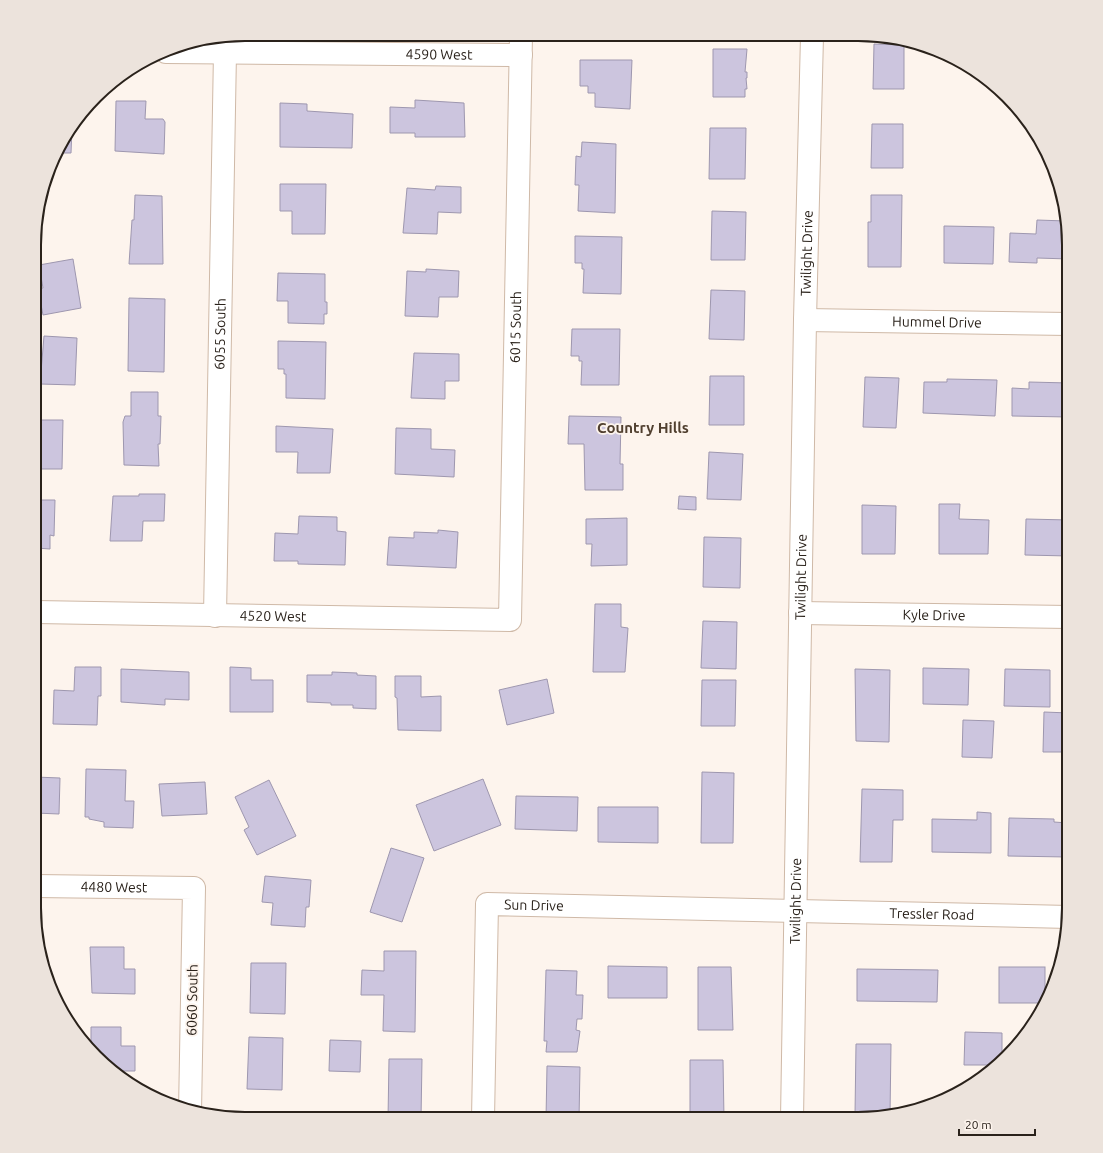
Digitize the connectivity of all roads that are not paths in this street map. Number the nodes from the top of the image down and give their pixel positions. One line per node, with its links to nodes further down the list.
1 (812, 41): 5 (street, Twilight Drive)
2 (521, 45): 4 (street, 4590 West); 11 (street, 6015 South)
3 (180, 52): 4 (street, 4590 West)
4 (225, 52): 9 (street, 6055 South)
5 (806, 320): 6 (street, Hummel Drive); 8 (street, Twilight Drive)
6 (1062, 324)
7 (41, 612): 9 (street, 4520 West)
8 (800, 614): 10 (street, Kyle Drive); 14 (street, Twilight Drive)
9 (215, 616): 11 (street, 4520 West)
10 (1062, 617)
11 (510, 620)
12 (41, 886): 13 (street, 4480 West)
13 (194, 888): 16 (street, 6060 South)
14 (796, 911): 15 (street, Tressler Road); 17 (street, Sun Drive); 18 (street, Twilight Drive)
15 (1062, 917)
16 (190, 1104)
17 (483, 1112)
18 (792, 1112)

